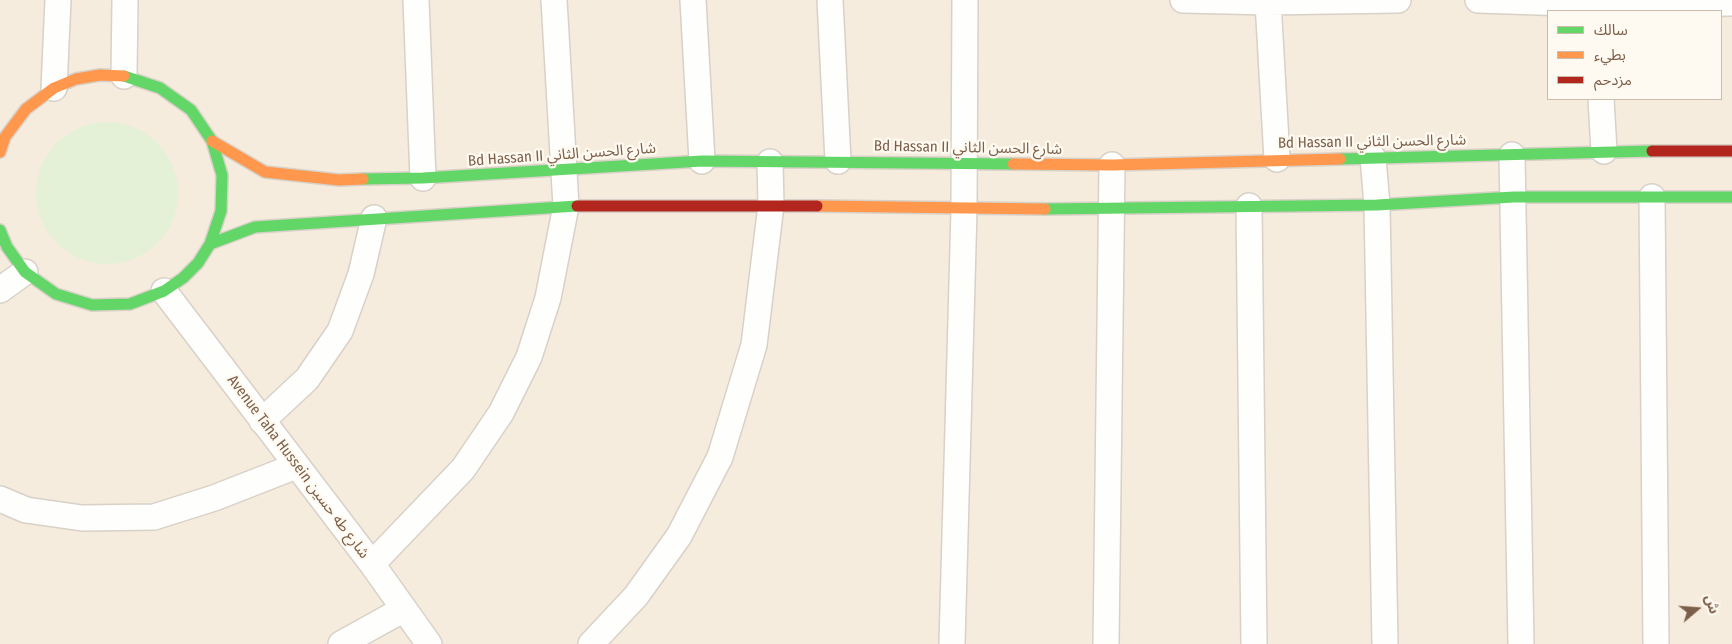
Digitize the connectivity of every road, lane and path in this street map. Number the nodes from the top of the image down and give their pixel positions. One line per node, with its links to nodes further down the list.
1 (58, 0): 15 (street)
2 (124, 0): 14 (street)
3 (416, 0): 30 (street)
4 (554, 0): 29 (street)
5 (693, 0): 25 (street)
6 (830, 0): 24 (street)
7 (965, 0): 27 (street)
8 (1183, 0): 11 (street)
9 (1398, 0): 11 (street)
10 (1478, 0): 13 (street)
11 (1268, 2): 23 (street)
12 (1732, 3): 13 (street)
13 (1598, 5)
14 (124, 76): 15 (street); 17 (street)
15 (54, 88): 20 (street)
16 (1601, 100): 18 (street)
17 (212, 142): 30 (street, Bd Hassan II شارع الحسن الثاني); 42 (street)
18 (1604, 151): 19 (street, Bd Hassan II شارع الحسن الثاني); 21 (street, Bd Hassan II شارع الحسن الثاني)
19 (1732, 151)
20 (0, 152)
21 (1512, 155): 22 (street, Bd Hassan II شارع الحسن الثاني); 31 (street)
22 (1373, 158): 23 (street, Bd Hassan II شارع الحسن الثاني); 35 (street)
23 (1277, 159): 28 (street, Bd Hassan II شارع الحسن الثاني)
24 (838, 160): 26 (street, Bd Hassan II شارع الحسن الثاني); 27 (street, Bd Hassan II شارع الحسن الثاني)
25 (702, 161): 26 (street, Bd Hassan II شارع الحسن الثاني); 29 (street, Bd Hassan II شارع الحسن الثاني)
26 (770, 162): 34 (street)
27 (964, 164): 28 (street, Bd Hassan II شارع الحسن الثاني); 39 (street)
28 (1112, 165): 38 (street)
29 (563, 170): 30 (street, Bd Hassan II شارع الحسن الثاني); 36 (street)
30 (423, 178)
31 (1514, 197): 33 (street); 35 (street); 59 (street)
32 (1732, 197): 33 (street)
33 (1652, 198): 60 (street)
34 (771, 205): 36 (street); 39 (street); 54 (street)
35 (1376, 205): 37 (street); 58 (street)
36 (566, 206): 40 (street); 50 (street)
37 (1249, 206): 38 (street); 57 (street)
38 (1110, 209): 39 (street); 56 (street)
39 (964, 210): 55 (street)
40 (374, 218): 42 (street); 47 (street)
41 (0, 230): 43 (street)
42 (210, 244): 46 (street)
43 (4, 246): 44 (street)
44 (26, 272): 45 (street); 46 (street)
45 (0, 290)
46 (164, 291): 47 (street, Avenue Taha Hussein شارع طه حسين)
47 (262, 421): 48 (street, Avenue Taha Hussein شارع طه حسين)
48 (296, 466): 49 (street); 50 (street, Avenue Taha Hussein شارع طه حسين)
49 (0, 498)
50 (372, 564): 51 (street, Avenue Taha Hussein شارع طه حسين)
51 (404, 609): 52 (street); 53 (street, Avenue Taha Hussein شارع طه حسين)
52 (342, 644)
53 (429, 644)
54 (591, 644)
55 (952, 644)
56 (1106, 644)
57 (1254, 644)
58 (1384, 644)
59 (1522, 644)
60 (1656, 644)

